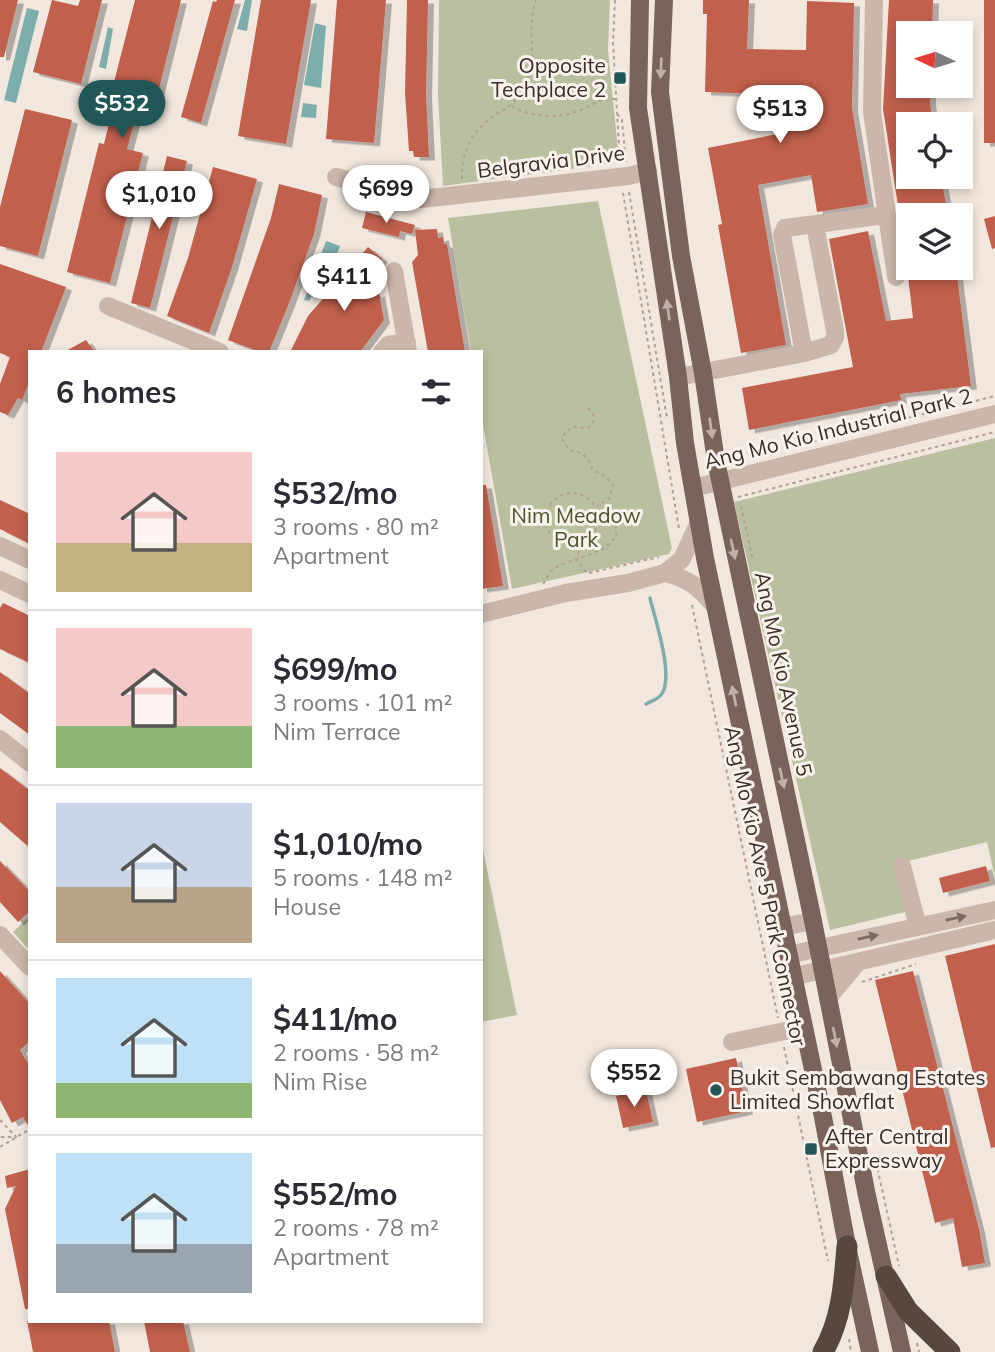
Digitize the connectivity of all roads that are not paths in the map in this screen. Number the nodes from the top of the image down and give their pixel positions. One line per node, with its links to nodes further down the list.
1 (640, 0): 4 (main road)
2 (664, 0): 15 (main road, Ang Mo Kio Avenue 5, one-way to 15)
3 (874, 0): 6 (street)
4 (648, 172): 5 (street, Belgravia Drive); 16 (main road, one-way to 4)
5 (336, 177)
6 (886, 215): 7 (street); 9 (street)
7 (815, 225): 14 (street); 14 (street)
8 (394, 271): 11 (street)
9 (896, 276)
10 (108, 306): 12 (street)
11 (407, 347): 13 (street)
12 (215, 350)
13 (384, 350)
14 (804, 353): 15 (street)
15 (703, 373): 16 (street); 18 (main road, Ang Mo Kio Avenue 5, one-way to 18)
16 (678, 377): 19 (main road)
17 (995, 414): 18 (street, Ang Mo Kio Industrial Park 2)
18 (720, 482): 19 (street, Ang Mo Kio Industrial Park 2); 32 (main road, Ang Mo Kio Avenue 5, one-way to 32)
19 (693, 488): 20 (main road)
20 (699, 522): 23 (street); 26 (main road)
21 (0, 546): 22 (street)
22 (28, 559)
23 (665, 573): 26 (street); 27 (street)
24 (0, 580): 25 (street)
25 (28, 593)
26 (715, 606): 33 (main road, one-way to 26)
27 (483, 614)
28 (0, 739): 29 (street)
29 (28, 761)
30 (902, 866): 34 (street)
31 (995, 910): 34 (street, one-way to 31)
32 (813, 921): 33 (street); 37 (main road, Ang Mo Kio Avenue 5)
33 (782, 927): 38 (main road)
34 (918, 927): 37 (street, one-way to 34)
35 (995, 930): 39 (street)
36 (0, 935): 40 (street)
37 (818, 947): 38 (street); 41 (main road, Ang Mo Kio Avenue 5)
38 (788, 955): 42 (main road)
39 (858, 962): 41 (street); 43 (street)
40 (28, 965)
41 (823, 970): 42 (street); 43 (main road, Ang Mo Kio Avenue 5)
42 (792, 977): 46 (main road)
43 (828, 998): 47 (main road, Ang Mo Kio Avenue 5, one-way to 47)
44 (786, 1031): 45 (street)
45 (733, 1042)
46 (847, 1246): 48 (highway); 49 (main road)
47 (886, 1276): 50 (main road, Ang Mo Kio Avenue 5); 51 (highway)
48 (823, 1352)
49 (870, 1352)
50 (902, 1352)
51 (950, 1352)

